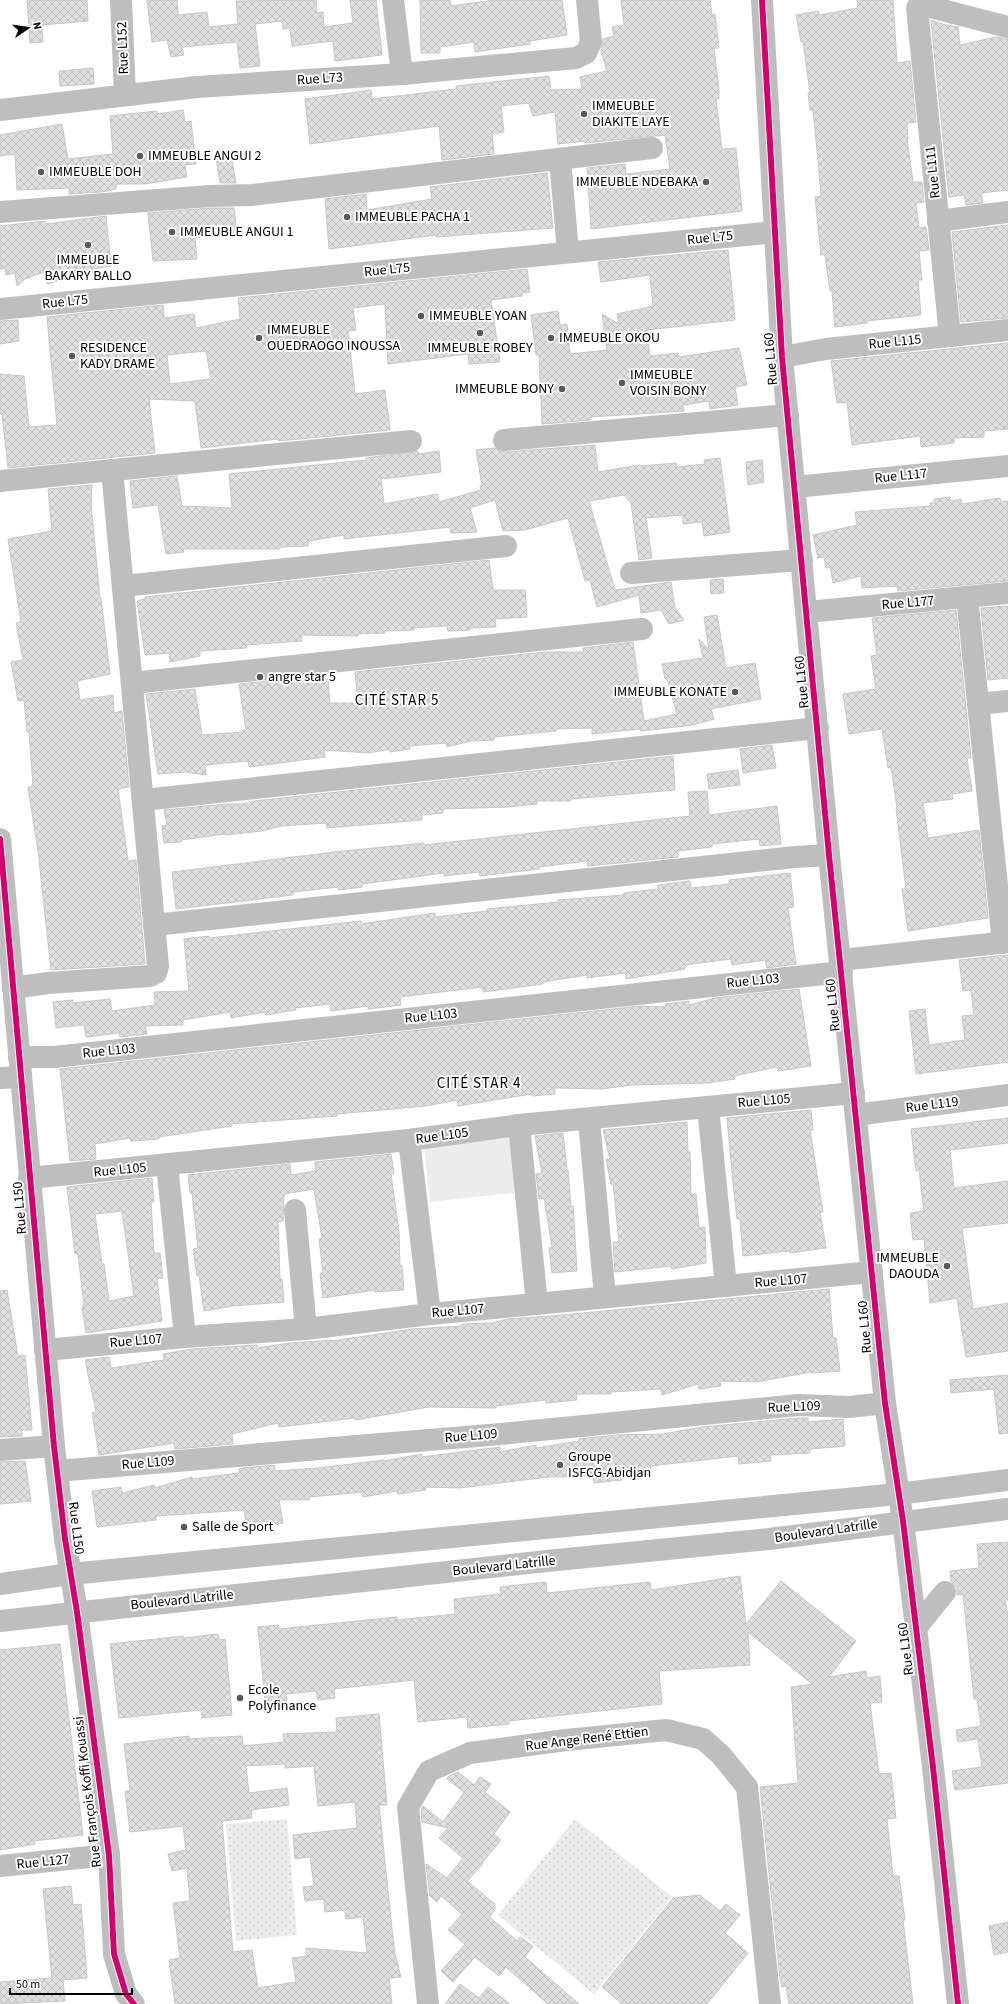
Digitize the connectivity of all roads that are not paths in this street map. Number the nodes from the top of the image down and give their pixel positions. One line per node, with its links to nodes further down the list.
1 (121, 0): 7 (street, Rue L152)
2 (393, 0): 6 (street)
3 (587, 0): 6 (street, Rue L73)
4 (762, 0): 14 (street, Rue L160)
5 (1008, 26): 13 (street, Rue L111)
6 (402, 74): 7 (street, Rue L73)
7 (125, 95): 8 (street, Rue L73)
8 (0, 110)
9 (652, 148): 10 (street)
10 (560, 159): 11 (street); 15 (street)
11 (0, 212)
12 (1008, 212): 13 (street)
13 (938, 221): 18 (street, Rue L111)
14 (774, 232): 15 (street, Rue L75); 19 (street, Rue L160)
15 (568, 252): 16 (street, Rue L75)
16 (0, 309)
17 (1008, 330): 18 (street, Rue L115)
18 (950, 336): 19 (street, Rue L115)
19 (782, 357): 20 (street, Rue L160)
20 (788, 415): 21 (street); 26 (street, Rue L160)
21 (504, 440)
22 (411, 441): 24 (street)
23 (1008, 466): 26 (street, Rue L117)
24 (112, 470): 25 (street); 30 (street)
25 (0, 481)
26 (795, 487): 28 (street, Rue L160)
27 (506, 546): 30 (street)
28 (802, 560): 29 (street); 33 (street, Rue L160)
29 (631, 573)
30 (123, 586): 35 (street)
31 (1008, 593): 32 (street, Rue L177)
32 (967, 597): 33 (street, Rue L177); 37 (street)
33 (807, 612): 38 (street, Rue L160)
34 (642, 629): 35 (street)
35 (132, 682): 39 (street)
36 (1008, 701): 37 (street)
37 (978, 704): 43 (street)
38 (818, 728): 39 (street); 41 (street, Rue L160)
39 (143, 800): 42 (street)
40 (0, 839): 45 (street, Rue L150)
41 (829, 855): 42 (street); 44 (street, Rue L160)
42 (154, 924): 45 (street)
43 (1006, 942): 44 (street, Rue L103)
44 (842, 966): 46 (street, Rue L103); 47 (street, Rue L160)
45 (13, 988): 46 (street, Rue L150)
46 (13, 1071): 55 (street, Rue L150)
47 (854, 1093): 49 (street, Rue L105); 50 (street, Rue L160)
48 (1008, 1095): 50 (street, Rue L119)
49 (708, 1107): 51 (street, Rue L105); 58 (street)
50 (856, 1115): 57 (street, Rue L160)
51 (589, 1120): 52 (street, Rue L105); 59 (street)
52 (519, 1125): 53 (street, Rue L105); 60 (street)
53 (409, 1140): 54 (street, Rue L105); 61 (street)
54 (167, 1165): 55 (street, Rue L105); 63 (street)
55 (29, 1178): 64 (street, Rue L150)
56 (296, 1210): 62 (street)
57 (872, 1272): 58 (street, Rue L107); 65 (street, Rue L160)
58 (726, 1286): 59 (street, Rue L107)
59 (605, 1297): 60 (street, Rue L107)
60 (537, 1304): 61 (street, Rue L107)
61 (430, 1314): 62 (street, Rue L107)
62 (306, 1328): 63 (street, Rue L107)
63 (184, 1337): 64 (street, Rue L107)
64 (45, 1350): 66 (street, Rue L150)
65 (885, 1403): 68 (street, Rue L109); 70 (street, Rue L160)
66 (54, 1446): 67 (street); 68 (street, Rue L150)
67 (0, 1450)
68 (57, 1471): 73 (street, Rue L150)
69 (1008, 1480): 70 (street, Boulevard Latrille)
70 (898, 1494): 72 (street, Rue L160); 73 (street, Boulevard Latrille)
71 (1008, 1508): 72 (street, Boulevard Latrille)
72 (903, 1521): 76 (street, Boulevard Latrille); 78 (street, Rue L160)
73 (70, 1574): 74 (street, Boulevard Latrille); 76 (street, Rue François Koffi Kouassi)
74 (0, 1584)
75 (945, 1592): 78 (street)
76 (77, 1612): 77 (street, Boulevard Latrille); 79 (street, Rue François Koffi Kouassi)
77 (0, 1621)
78 (915, 1629): 84 (street, Rue L160)
79 (109, 1855): 80 (street, Rue L127); 81 (street, Rue François Koffi Kouassi)
80 (0, 1866)
81 (134, 2004)
82 (428, 2004): 83 (street, Rue Ange René Ettien)
83 (770, 2004)
84 (958, 2004)

